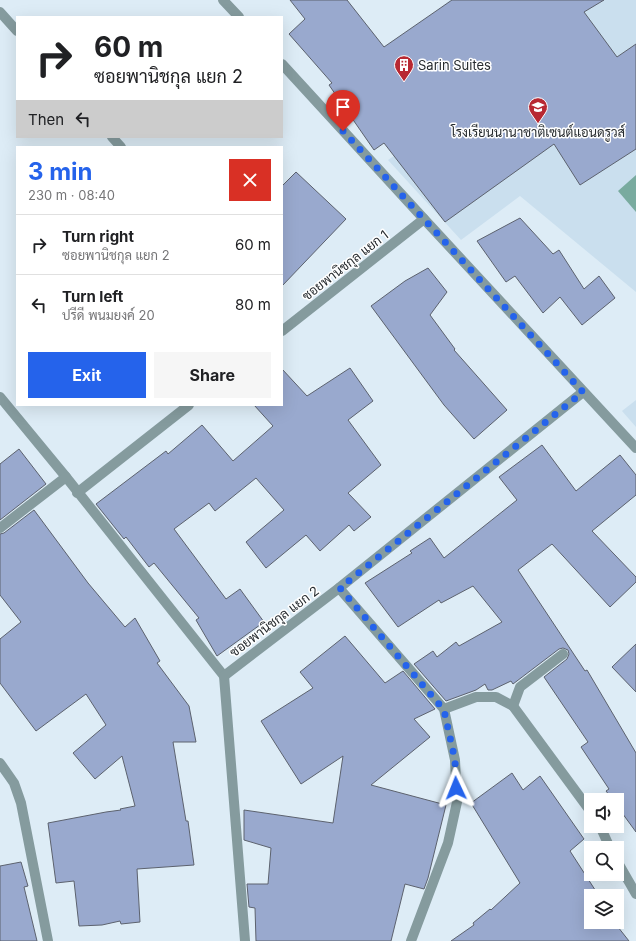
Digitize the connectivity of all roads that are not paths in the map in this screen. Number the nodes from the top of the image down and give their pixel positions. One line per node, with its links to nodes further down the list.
1 (224, 0): 3 (street)
2 (0, 12): 4 (street)
3 (238, 16)
4 (16, 30)
5 (283, 65): 8 (street)
6 (113, 138): 7 (street)
7 (120, 146)
8 (424, 220): 9 (street, ซอยพานิชกุล แยก 1); 10 (street)
9 (283, 330)
10 (583, 392): 15 (street); 19 (street, ซอยพานิชกุล แยก 2)
11 (0, 397): 14 (street)
12 (19, 406): 14 (street)
13 (188, 406): 17 (street)
14 (12, 412): 16 (street)
15 (636, 448)
16 (66, 477): 17 (street); 18 (street)
17 (77, 493): 21 (street)
18 (0, 528)
19 (340, 588): 21 (street, ซอยพานิชกุล แยก 2); 23 (street)
20 (563, 654): 22 (street)
21 (224, 676): 29 (street)
22 (513, 706): 23 (street); 25 (street)
23 (444, 710): 30 (street)
24 (0, 763): 28 (street)
25 (584, 802)
26 (624, 873): 27 (street)
27 (636, 894)
28 (48, 941)
29 (245, 941)
30 (411, 941)

